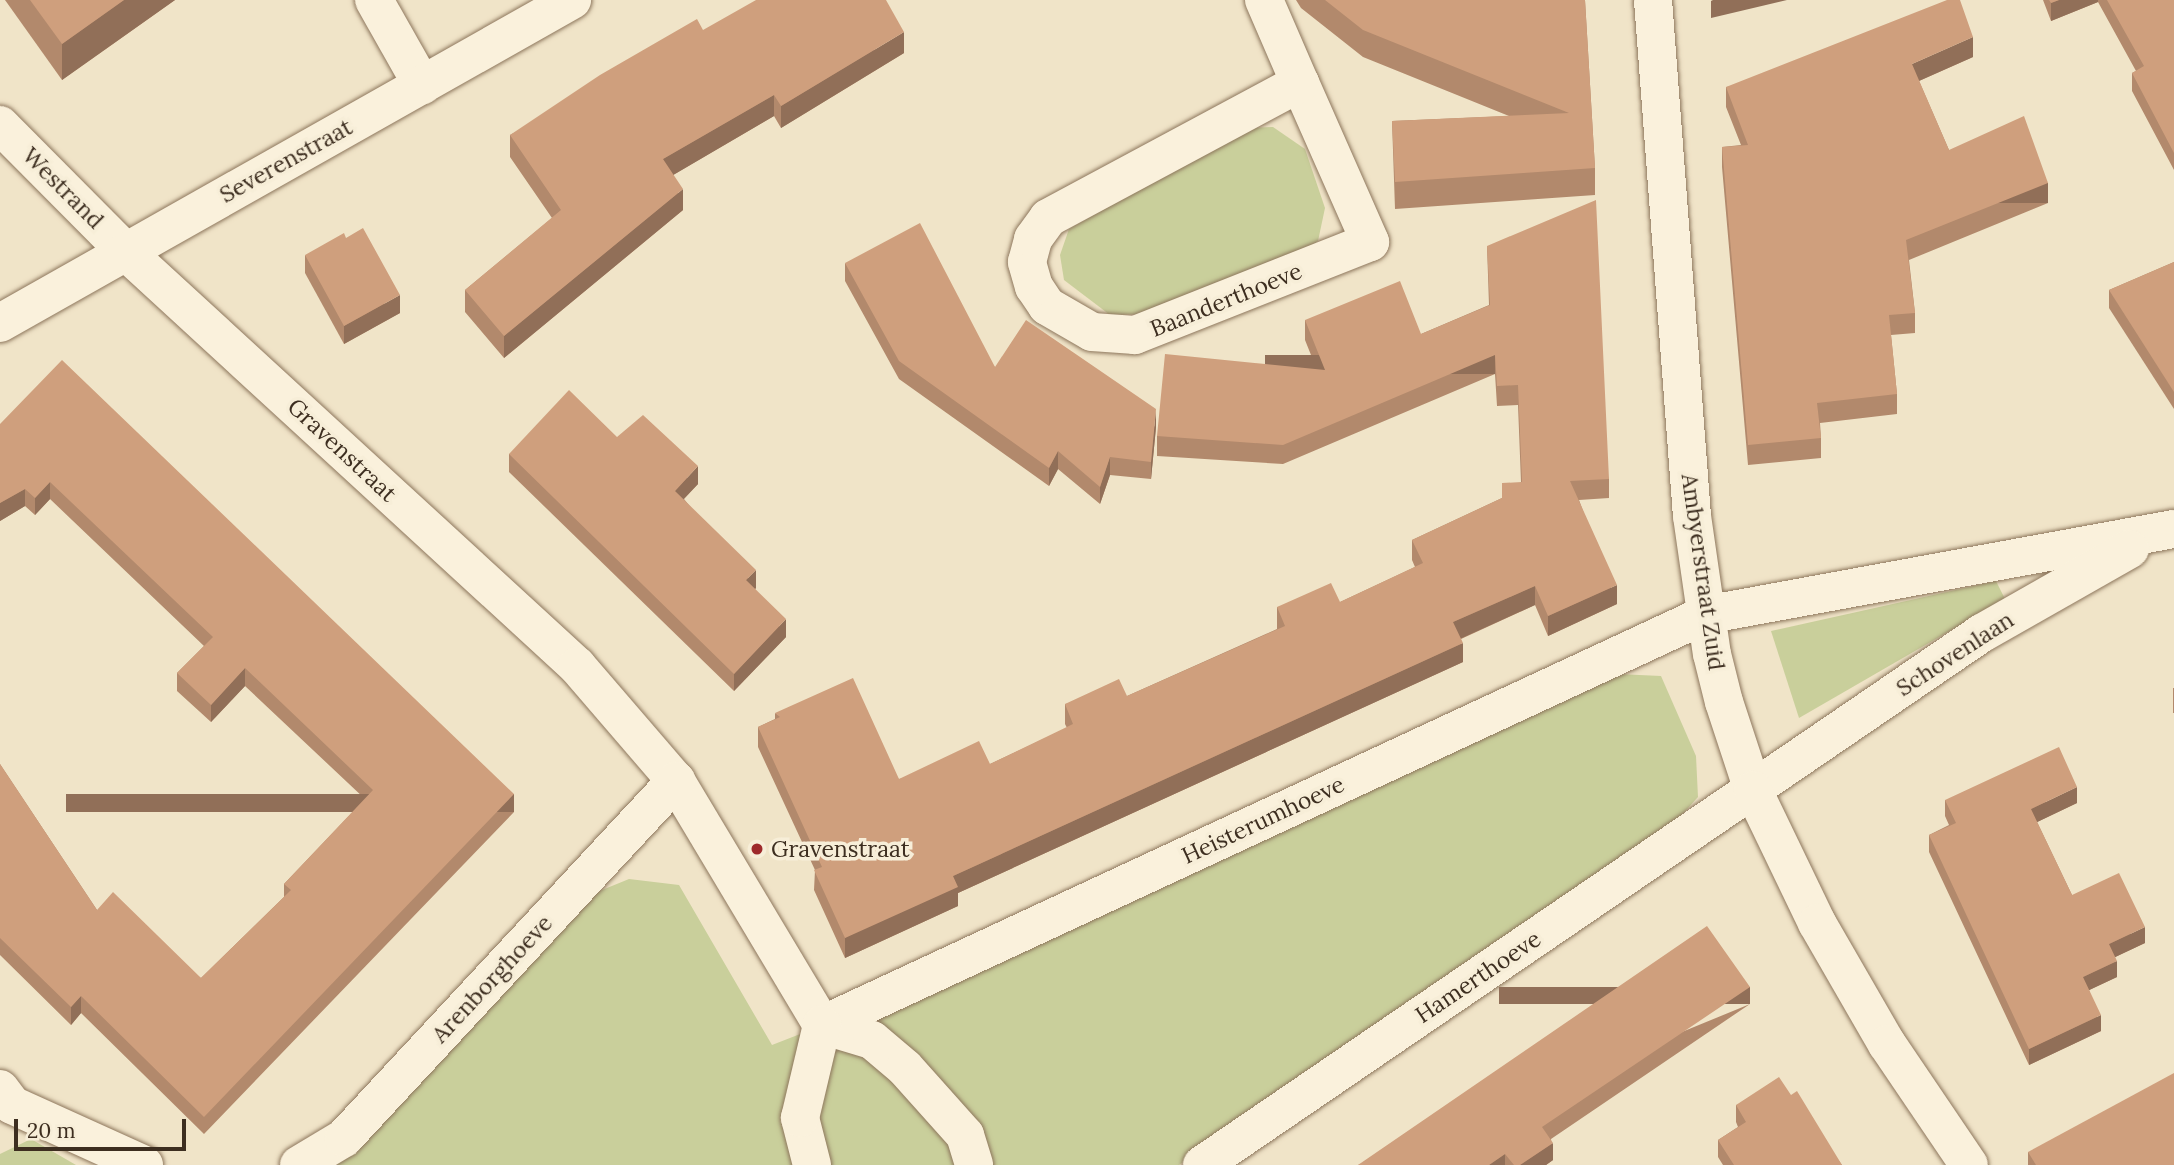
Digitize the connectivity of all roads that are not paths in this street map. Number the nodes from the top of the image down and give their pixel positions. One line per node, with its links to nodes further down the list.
1 (374, 0): 6 (street)
2 (572, 0): 6 (street, Severenstraat)
3 (1264, 0): 5 (street, Baanderthoeve)
4 (1653, 0): 11 (street, Ambyerstraat Zuid)
5 (1300, 83): 5 (street, Baanderthoeve)
6 (422, 85): 8 (street, Severenstraat)
7 (0, 125): 8 (street, Westrand)
8 (125, 251): 9 (street, Severenstraat); 12 (street, Gravenstraat)
9 (0, 323)
10 (2169, 530): 11 (street, Schovenlaan); 13 (street, Schovenlaan)
11 (1705, 615): 13 (street, Ambyerstraat Zuid); 14 (street, Heisterumhoeve)
12 (676, 781): 14 (street, Gravenstraat); 17 (street, Arenborghoeve)
13 (1753, 790): 20 (street, Hamerthoeve); 21 (street, Ambyerstraat Zuid)
14 (822, 1025): 18 (street); 19 (street)
15 (4, 1105): 16 (street)
16 (144, 1165)
17 (299, 1165)
18 (812, 1165)
19 (974, 1165)
20 (1202, 1165)
21 (1969, 1165)

